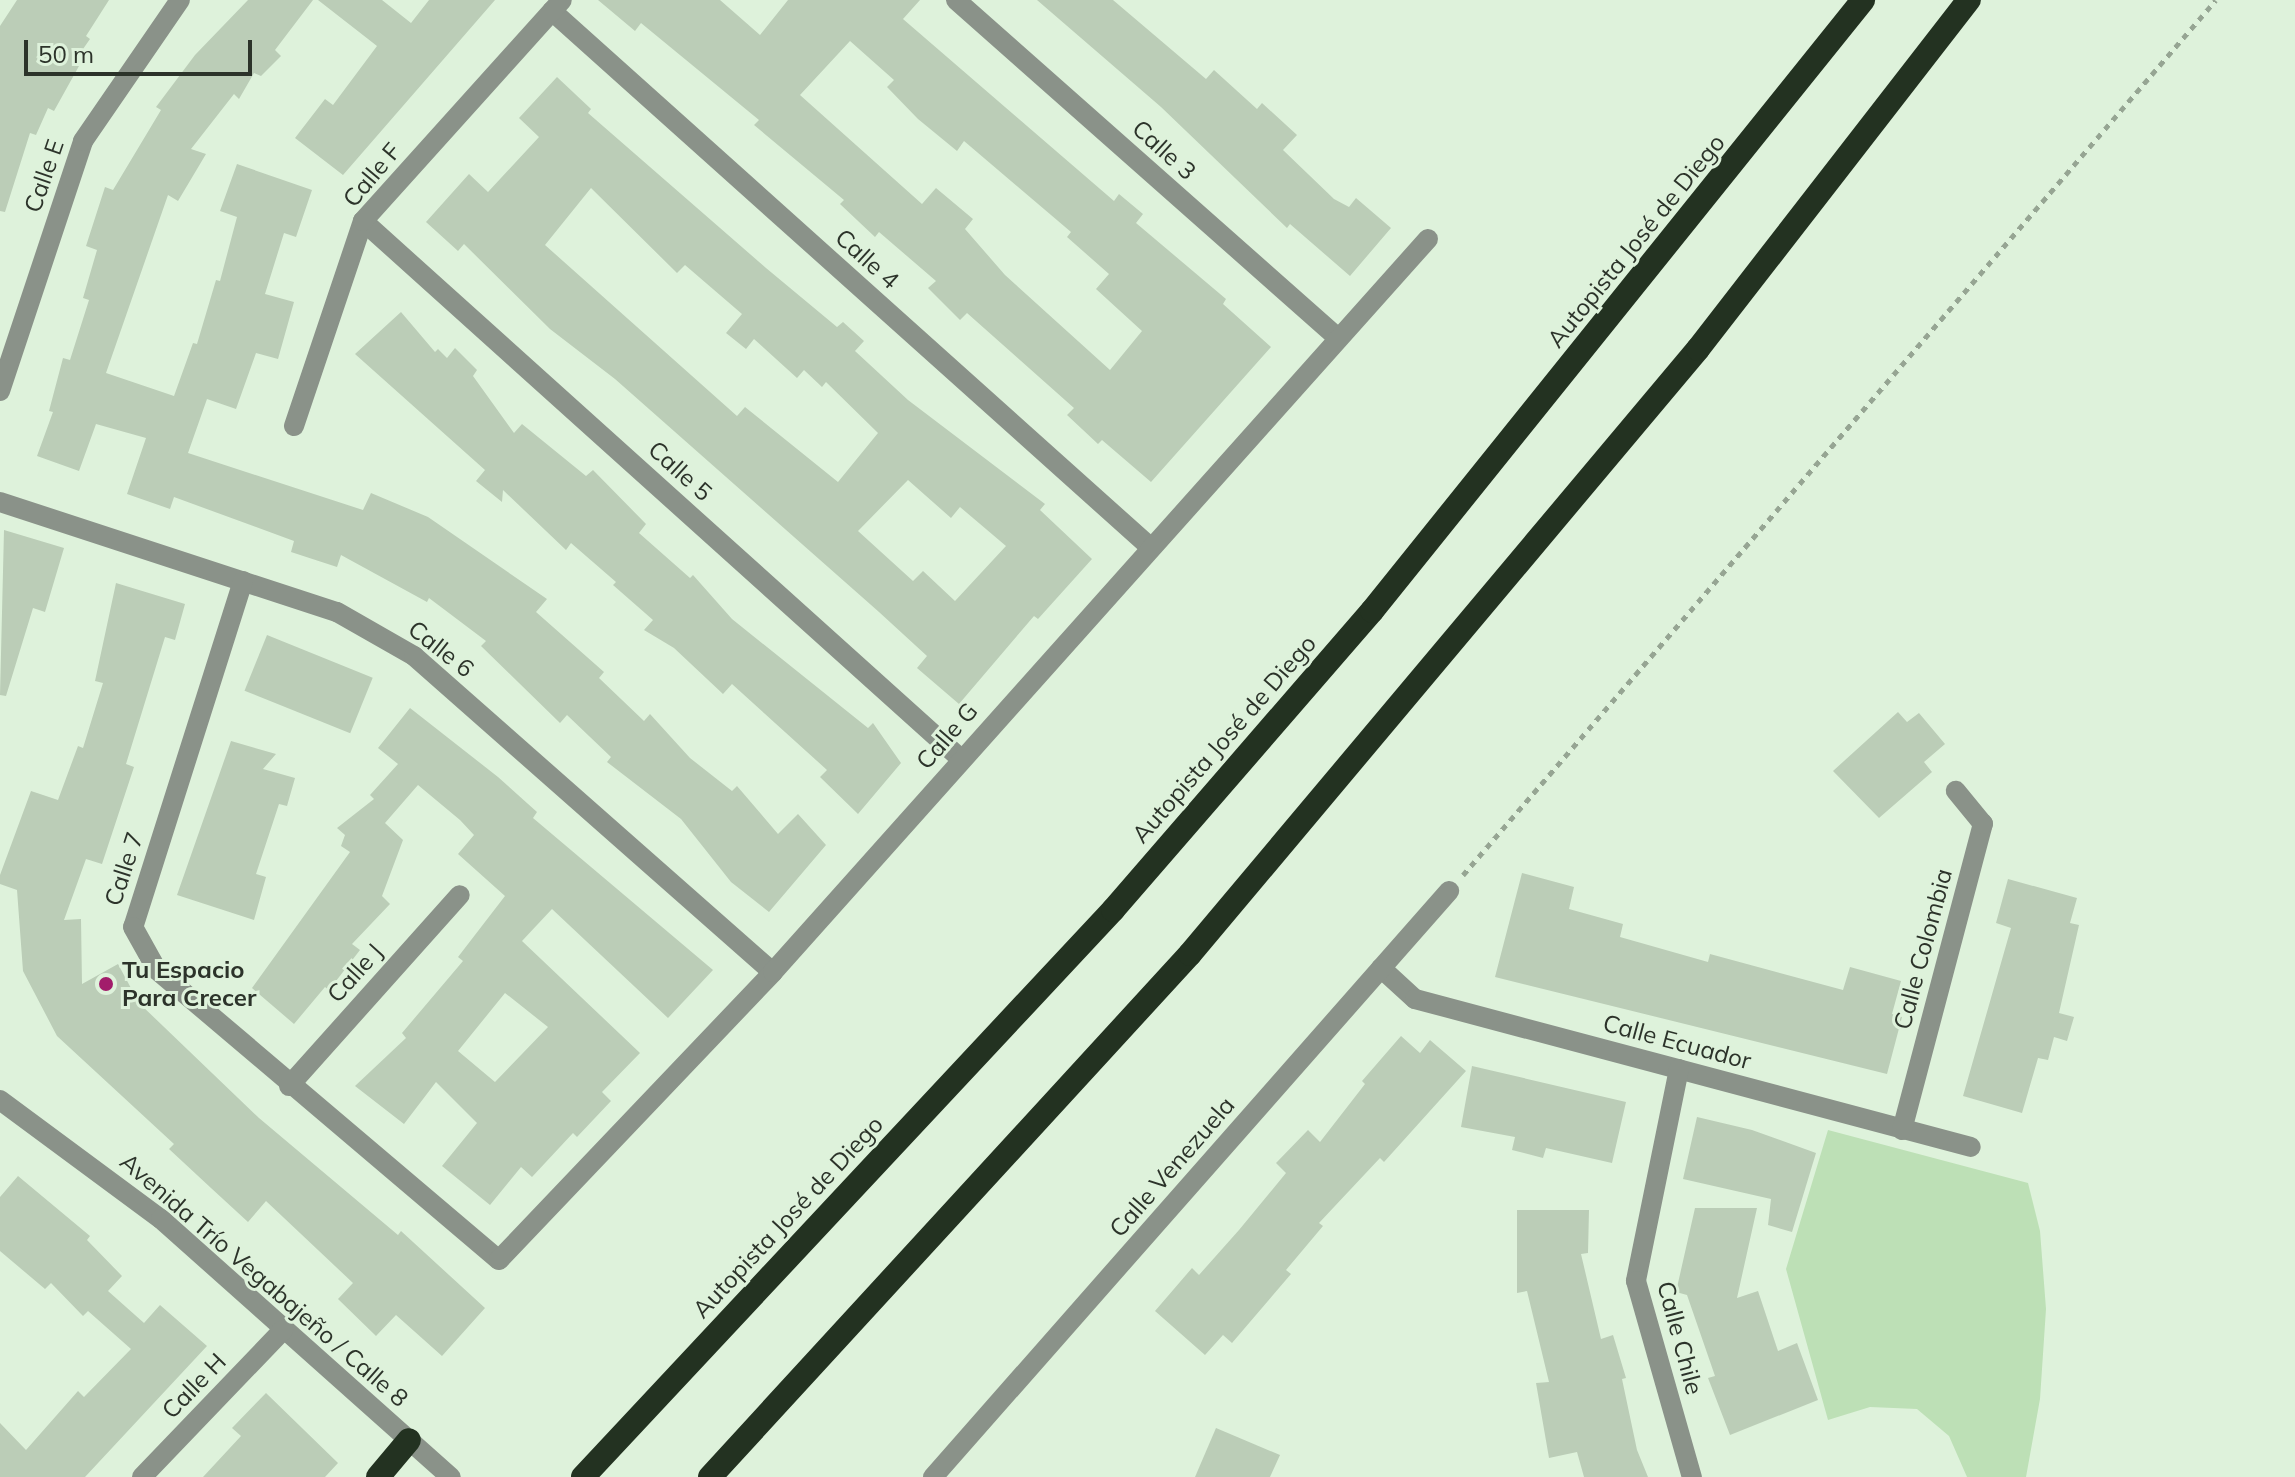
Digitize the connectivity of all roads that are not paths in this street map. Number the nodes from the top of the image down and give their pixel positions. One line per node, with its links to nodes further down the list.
1 (180, 0): 9 (street, Calle E)
2 (956, 0): 8 (street, Calle 3)
3 (1863, 0): 28 (highway, Autopista José de Diego)
4 (1969, 0): 32 (highway)
5 (557, 6): 6 (street, Calle F); 12 (street, Calle 4)
6 (363, 221): 10 (street, Calle F); 14 (street, Calle 5)
7 (1428, 239): 8 (street, Calle G)
8 (1338, 338): 12 (street, Calle G)
9 (0, 391)
10 (294, 426)
11 (0, 502): 13 (street, Calle 6)
12 (1149, 546): 14 (street, Calle G)
13 (243, 581): 19 (street, Calle 6); 21 (street, Calle 7)
14 (961, 759): 19 (street, Calle G)
15 (1956, 791): 23 (street, Calle Colombia)
16 (1449, 891): 18 (street, Calle Venezuela)
17 (460, 895): 21 (street, Calle J)
18 (1381, 968): 20 (street, Calle Ecuador); 33 (street, Calle Venezuela)
19 (773, 972): 25 (street, Calle G)
20 (1679, 1069): 23 (street, Calle Ecuador); 34 (street, Calle Chile)
21 (289, 1086): 25 (street, Calle 7)
22 (0, 1100): 26 (street, Avenida Trío Vegabajeño / Calle 8)
23 (1902, 1130): 24 (street, Calle Ecuador)
24 (1971, 1147)
25 (499, 1260)
26 (283, 1330): 27 (street, Avenida Trío Vegabajeño / Calle 8); 29 (street, Calle H)
27 (409, 1440): 30 (highway); 31 (street, Avenida Trío Vegabajeño / Calle 8)
28 (590, 1470)
29 (142, 1477)
30 (378, 1477)
31 (451, 1477)
32 (710, 1477)
33 (933, 1477)
34 (1692, 1477)

